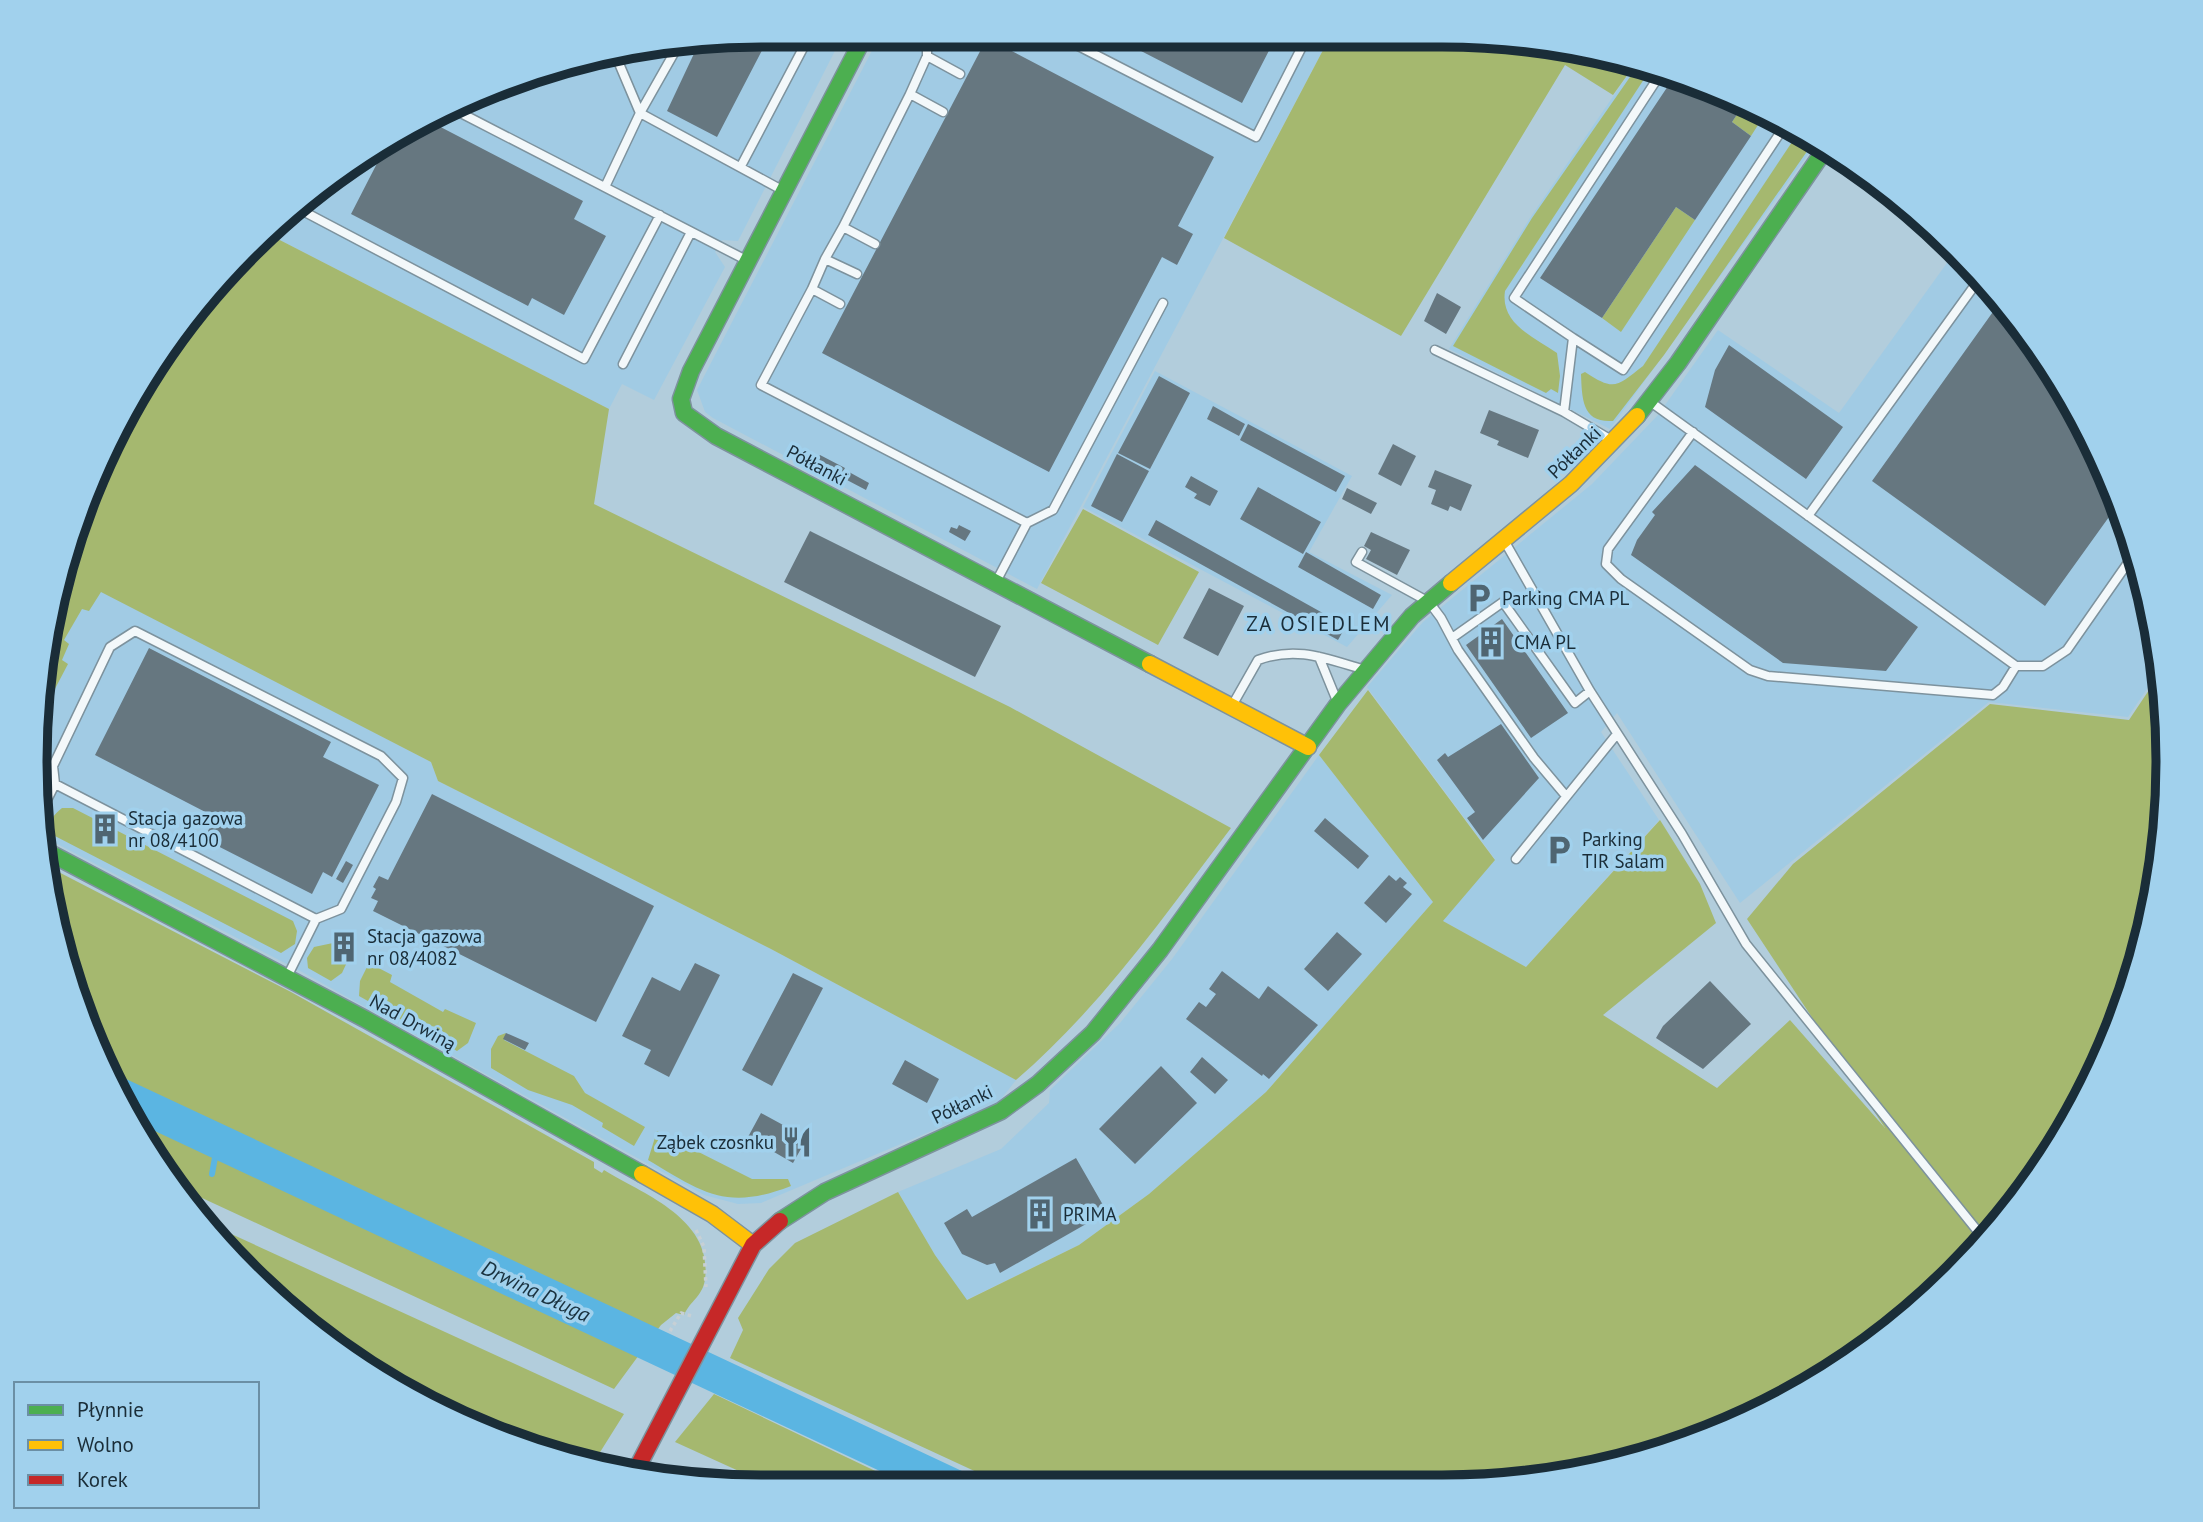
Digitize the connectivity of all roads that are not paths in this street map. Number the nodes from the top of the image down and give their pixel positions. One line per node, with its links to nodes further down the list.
1 (804, 47): 17 (lane)
2 (859, 47): 19 (street, Półłanki)
3 (927, 47): 7 (lane)
4 (1080, 47): 5 (lane)
5 (1302, 47)
6 (674, 52): 13 (lane)
7 (927, 56): 9 (lane); 11 (lane)
8 (618, 62): 13 (lane)
9 (960, 74)
10 (1656, 81): 32 (lane)
11 (910, 94): 12 (lane); 22 (lane)
12 (943, 112)
13 (640, 113): 17 (lane); 18 (lane)
14 (462, 114): 18 (lane)
15 (1780, 133): 32 (lane)
16 (1820, 156): 35 (street, Półłanki)
17 (741, 166): 19 (lane)
18 (605, 187): 21 (lane)
19 (785, 191): 26 (street, Półłanki)
20 (305, 212): 21 (lane)
21 (660, 215): 23 (lane)
22 (843, 227): 24 (lane); 25 (lane)
23 (691, 232): 26 (lane); 34 (lane)
24 (875, 244)
25 (825, 259): 27 (lane); 29 (lane)
26 (749, 261): 44 (street, Półłanki)
27 (857, 274)
28 (1975, 285): 39 (lane)
29 (811, 289): 31 (lane); 40 (lane)
30 (1163, 303): 40 (lane)
31 (840, 304)
32 (1573, 338): 36 (lane)
33 (1435, 350): 36 (lane)
34 (623, 364)
35 (1649, 401): 37 (lane); 38 (street, Półłanki)
36 (1564, 412): 38 (lane)
37 (1692, 432): 39 (lane); 48 (lane)
38 (1615, 442): 41 (street, Półłanki)
39 (1808, 516): 48 (lane)
40 (1027, 523): 44 (lane)
41 (1504, 540): 45 (street, Półłanki); 50 (lane)
42 (1362, 552): 45 (lane)
43 (2127, 564): 48 (lane)
44 (996, 583): 52 (street, Półłanki)
45 (1429, 602): 46 (lane); 49 (street, Półłanki)
46 (1452, 638): 50 (lane); 58 (lane)
47 (1319, 657): 49 (lane); 51 (lane); 52 (lane)
48 (2016, 666)
49 (1364, 670): 51 (street, Półłanki)
50 (1590, 691): 53 (lane)
51 (1338, 704): 54 (street, Półłanki)
52 (1231, 707): 54 (street, Półłanki)
53 (1617, 734): 58 (lane); 64 (lane)
54 (1308, 747): 65 (street, Półłanki)
55 (47, 764): 56 (lane)
56 (53, 766): 57 (lane); 62 (lane)
57 (55, 784): 59 (lane); 62 (lane)
58 (1566, 796): 61 (lane)
59 (49, 797)
60 (53, 855): 63 (street, Nad Drwiną)
61 (1516, 859)
62 (316, 919): 63 (lane)
63 (287, 978): 65 (street, Nad Drwiną)
64 (1979, 1232)
65 (753, 1245): 66 (street, Półłanki)
66 (639, 1464)

